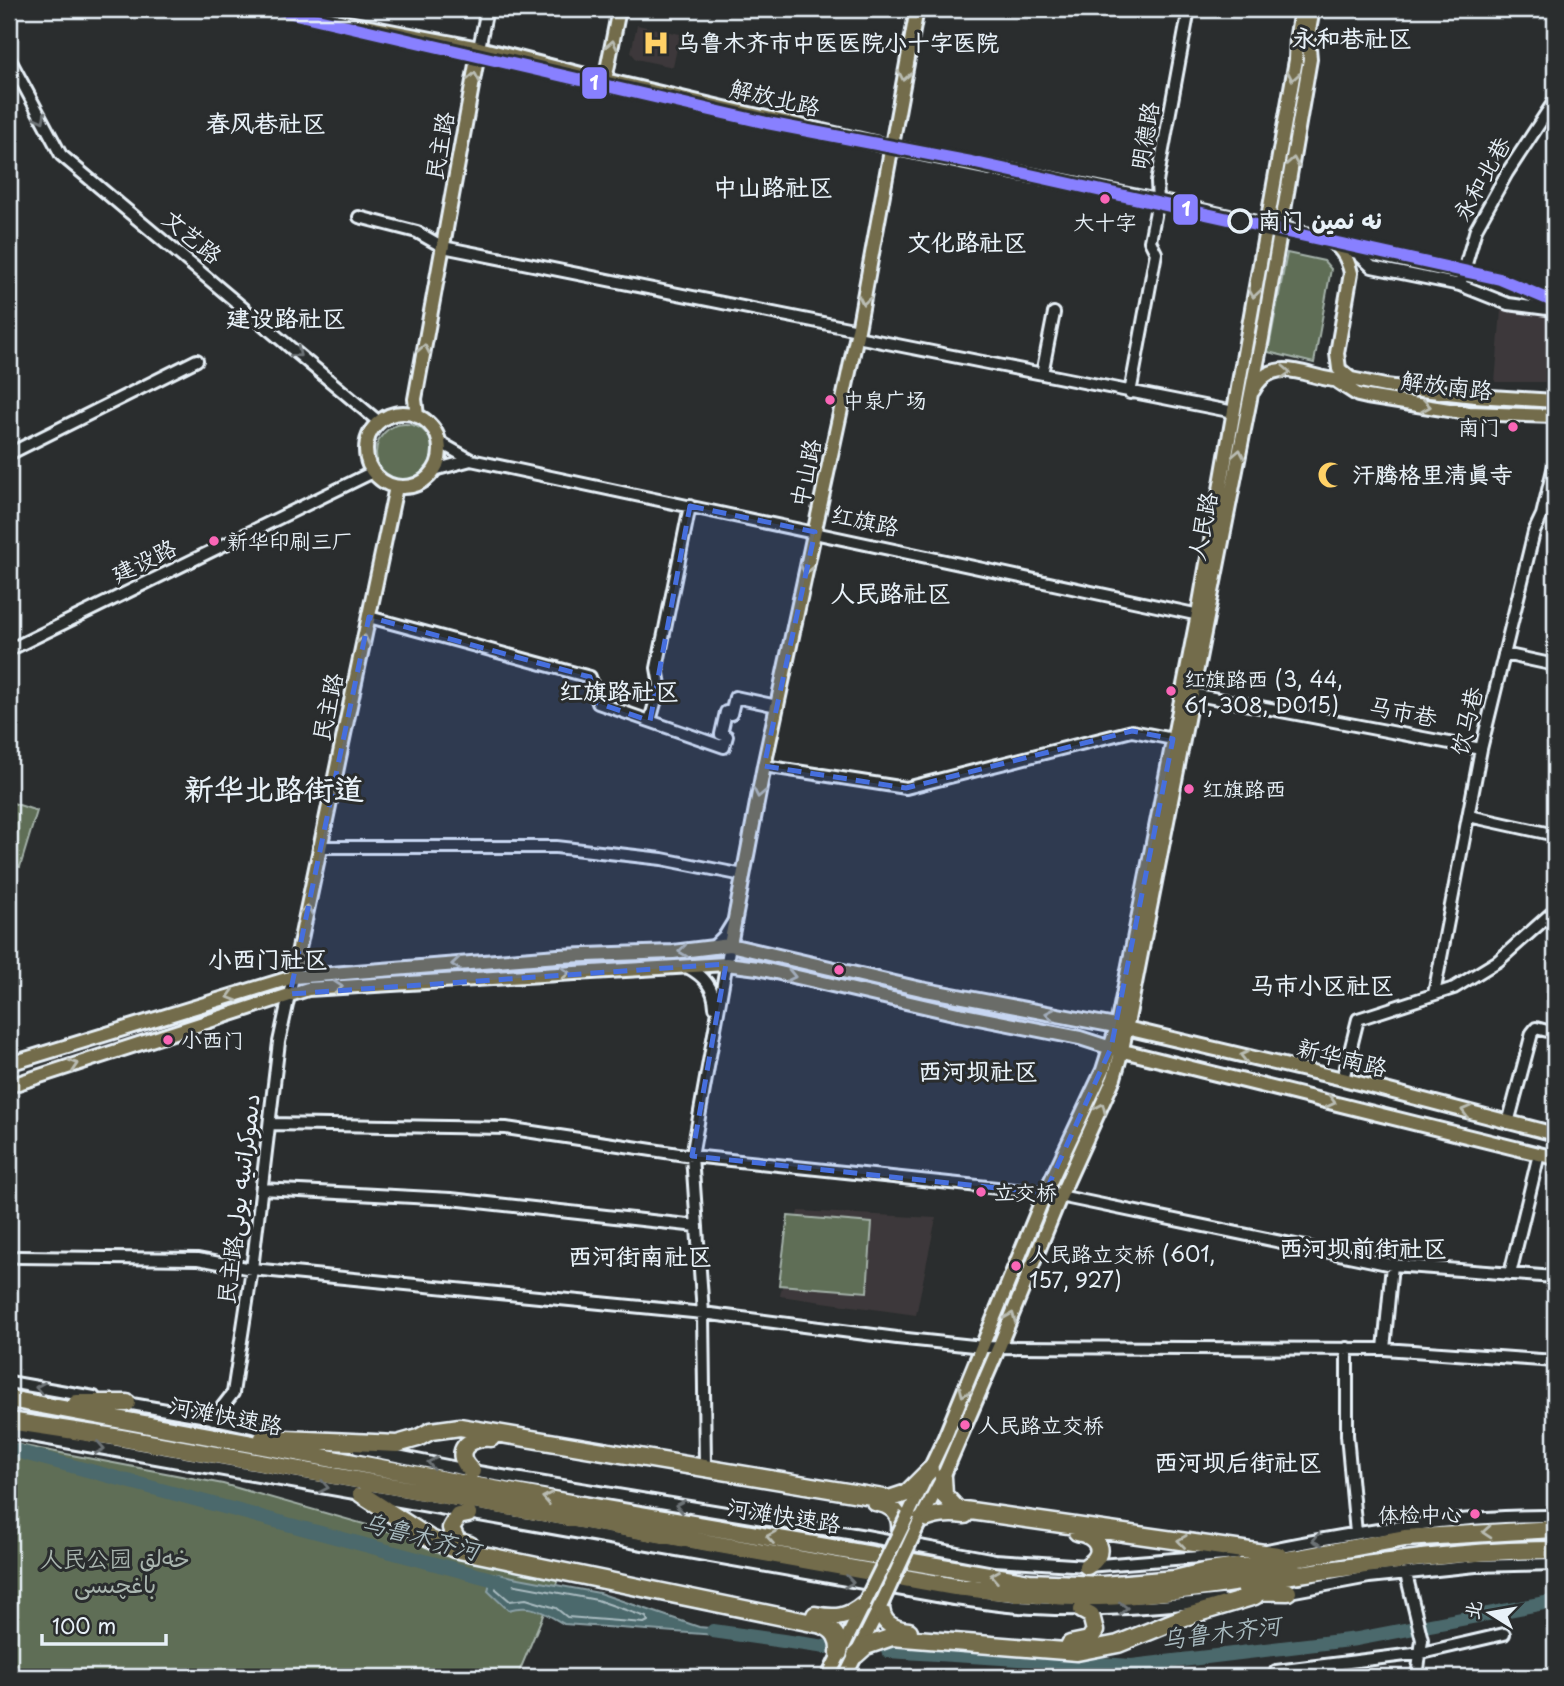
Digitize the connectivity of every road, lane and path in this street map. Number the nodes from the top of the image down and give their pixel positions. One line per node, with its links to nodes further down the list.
1 (275, 9): 8 (main road, 解放北路)
2 (487, 9): 8 (street)
3 (619, 9): 10 (main road, one-way to 3)
4 (917, 9): 12 (main road, 中山路, one-way to 12)
5 (1189, 9): 13 (street, 明德路)
6 (1301, 9): 15 (main road, 人民路, one-way to 15)
7 (1313, 9): 16 (main road, 人民路, one-way to 7)
8 (479, 48): 10 (main road, 解放北路); 17 (main road, 民主路, one-way to 8)
9 (9, 58): 34 (street, 文艺路, one-way to 34)
10 (605, 80): 12 (main road, 解放北路)
11 (1554, 103): 19 (street, 永和北巷)
12 (891, 147): 13 (main road, 解放北路); 22 (main road, 中山路, one-way to 22)
13 (1158, 201): 15 (main road, 解放北路); 28 (street, 明德路)
14 (359, 217): 17 (street)
15 (1265, 225): 16 (main road, 解放北路); 31 (main road, 人民路, one-way to 31)
16 (1282, 229): 18 (main road); 30 (main road, 人民路)
17 (443, 247): 22 (street); 32 (main road, 民主路, one-way to 17)
18 (1341, 249): 19 (street); 23 (main road)
19 (1460, 285): 20 (street)
20 (1555, 310)
21 (1054, 313): 25 (street)
22 (857, 333): 25 (street); 45 (main road, 中山路)
23 (1337, 353): 26 (main road); 27 (main road)
24 (197, 360): 36 (street)
25 (1042, 374): 28 (street)
26 (1359, 381): 27 (main road, 解放南路); 29 (main road, 解放南路)
27 (1338, 382): 30 (main road, 解放南路, one-way to 27); 33 (main road, 解放南路, one-way to 33)
28 (1130, 393): 31 (street)
29 (1555, 401)
30 (1249, 402): 46 (main road, 人民路, one-way to 30)
31 (1234, 412): 46 (main road, 人民路)
32 (417, 416): 34 (main road); 35 (main road)
33 (1555, 416)
34 (379, 422): 40 (main road)
35 (439, 442): 37 (street); 39 (main road)
36 (9, 454)
37 (471, 460): 39 (street); 42 (street, 红旗路)
38 (1555, 461): 43 (street, 饮马巷)
39 (434, 470): 41 (main road)
40 (373, 472): 41 (main road); 48 (street, 建设路)
41 (396, 487): 47 (main road, 民主路)
42 (690, 506): 45 (street, 红旗路); 53 (street)
43 (1542, 515): 44 (street); 49 (street, 饮马巷)
44 (1555, 517)
45 (815, 532): 46 (street, 红旗路); 52 (main road, 中山路, one-way to 52)
46 (1202, 616): 51 (main road, 人民路); 54 (main road, 人民路)
47 (369, 617): 53 (street); 59 (main road, 民主路, one-way to 47)
48 (9, 650)
49 (1504, 654): 50 (street); 55 (street, 饮马巷)
50 (1555, 665)
51 (1192, 694): 55 (street, 马市巷); 71 (main road, 人民路)
52 (777, 706): 53 (street); 56 (main road, 中山路)
53 (650, 721)
54 (1174, 739): 56 (street); 71 (main road, 人民路)
55 (1481, 749): 57 (street, 饮马巷)
56 (764, 766): 60 (main road, 中山路, one-way to 60)
57 (1469, 816): 58 (street); 69 (street, 饮马巷)
58 (1555, 835)
59 (319, 847): 60 (street); 67 (main road, 民主路, one-way to 59)
60 (743, 874): 61 (main road, 中山路)
61 (737, 910): 63 (main road, 中山路); 64 (street)
62 (1555, 910): 69 (street)
63 (730, 945): 64 (main road, 新华南路); 65 (street); 71 (main road, 新华南路, one-way to 63)
64 (713, 947): 67 (main road, 新华南路, one-way to 67)
65 (726, 964): 66 (main road, 新华南路); 70 (street); 73 (main road, 新华南路, one-way to 73)
66 (687, 967): 68 (main road, 新华南路, one-way to 66); 70 (street)
67 (293, 977): 68 (street, 民主路دىموكراتىيە يولى); 74 (main road, 新华南路, one-way to 74)
68 (290, 994): 76 (main road, 新华南路, one-way to 68); 78 (street, 民主路دىموكراتىيە يولى)
69 (1433, 994): 75 (street)
70 (716, 1022): 81 (street)
71 (1122, 1027): 73 (main road, 人民路); 75 (main road, 新华南路, one-way to 71)
72 (1555, 1033): 77 (street)
73 (1116, 1049): 80 (main road, 新华南路, one-way to 80); 84 (main road); 85 (main road, one-way to 73)
74 (9, 1064)
75 (1343, 1079): 77 (main road, 新华南路, one-way to 75)
76 (9, 1086)
77 (1508, 1122): 79 (main road, 新华南路)
78 (270, 1124): 81 (street); 83 (street, 民主路دىموكراتىيە يولى)
79 (1555, 1134)
80 (1539, 1154): 82 (main road, 新华南路); 90 (street)
81 (692, 1156): 84 (street); 86 (street)
82 (1555, 1158)
83 (262, 1189): 86 (street); 89 (street, 民主路دىموكراتىيە يولى)
84 (1045, 1193): 85 (street); 93 (main road)
85 (1060, 1196): 88 (street); 94 (main road, one-way to 85)
86 (697, 1226): 92 (street)
87 (18, 1257): 89 (street)
88 (1392, 1265): 90 (street); 96 (street)
89 (253, 1269): 92 (street); 102 (street, 民主路دىموكراتىيە يولى)
90 (1510, 1274): 91 (street)
91 (1555, 1277)
92 (703, 1313): 93 (street); 108 (street)
93 (983, 1347): 94 (street); 110 (main road, one-way to 110)
94 (999, 1347): 95 (street); 110 (main road)
95 (1347, 1348): 96 (street); 118 (street)
96 (1384, 1349): 97 (street)
97 (1555, 1361)
98 (9, 1382): 101 (street, one-way to 98)
99 (9, 1399): 100 (highway, 河滩快速路)
100 (39, 1403): 101 (highway); 105 (highway, 河滩快速路)
101 (127, 1403): 102 (street)
102 (212, 1419): 106 (street)
103 (9, 1420): 107 (highway, 河滩快速路)
104 (9, 1432): 111 (street, one-way to 111)
105 (208, 1437): 106 (highway); 121 (highway, 河滩快速路, one-way to 105)
106 (310, 1439): 109 (street, one-way to 106); 110 (highway)
107 (217, 1456): 111 (highway); 125 (highway, 河滩快速路)
108 (705, 1465)
109 (472, 1471): 117 (highway); 123 (street, one-way to 109)
110 (936, 1473): 115 (main road); 120 (highway, one-way to 110)
111 (297, 1482): 112 (street, one-way to 112)
112 (361, 1494): 113 (street); 132 (highway)
113 (468, 1514): 128 (highway); 130 (street, one-way to 130)
114 (1555, 1516): 118 (street)
115 (916, 1520): 117 (main road, bridge); 123 (highway); 129 (main road, bridge)
116 (1555, 1529): 121 (highway, 河滩快速路, one-way to 121)
117 (900, 1532): 128 (main road, bridge)
118 (1356, 1533): 120 (street, one-way to 120)
119 (1555, 1550): 125 (highway, 河滩快速路)
120 (1257, 1552): 121 (highway); 123 (street)
121 (1298, 1558)
122 (1555, 1564): 124 (street)
123 (1087, 1566)
124 (1406, 1574): 126 (street); 133 (street)
125 (1184, 1590): 126 (highway)
126 (1288, 1592): 127 (street)
127 (1255, 1596): 130 (street, one-way to 127); 134 (highway)
128 (864, 1604): 132 (main road)
129 (881, 1605): 130 (highway); 134 (main road)
130 (1082, 1609)
131 (1504, 1634): 133 (street)
132 (839, 1653): 136 (main road)
133 (1422, 1653): 135 (street); 138 (street)
134 (856, 1654): 137 (main road)
135 (1276, 1671)
136 (828, 1677)
137 (845, 1677)
138 (1417, 1677)

